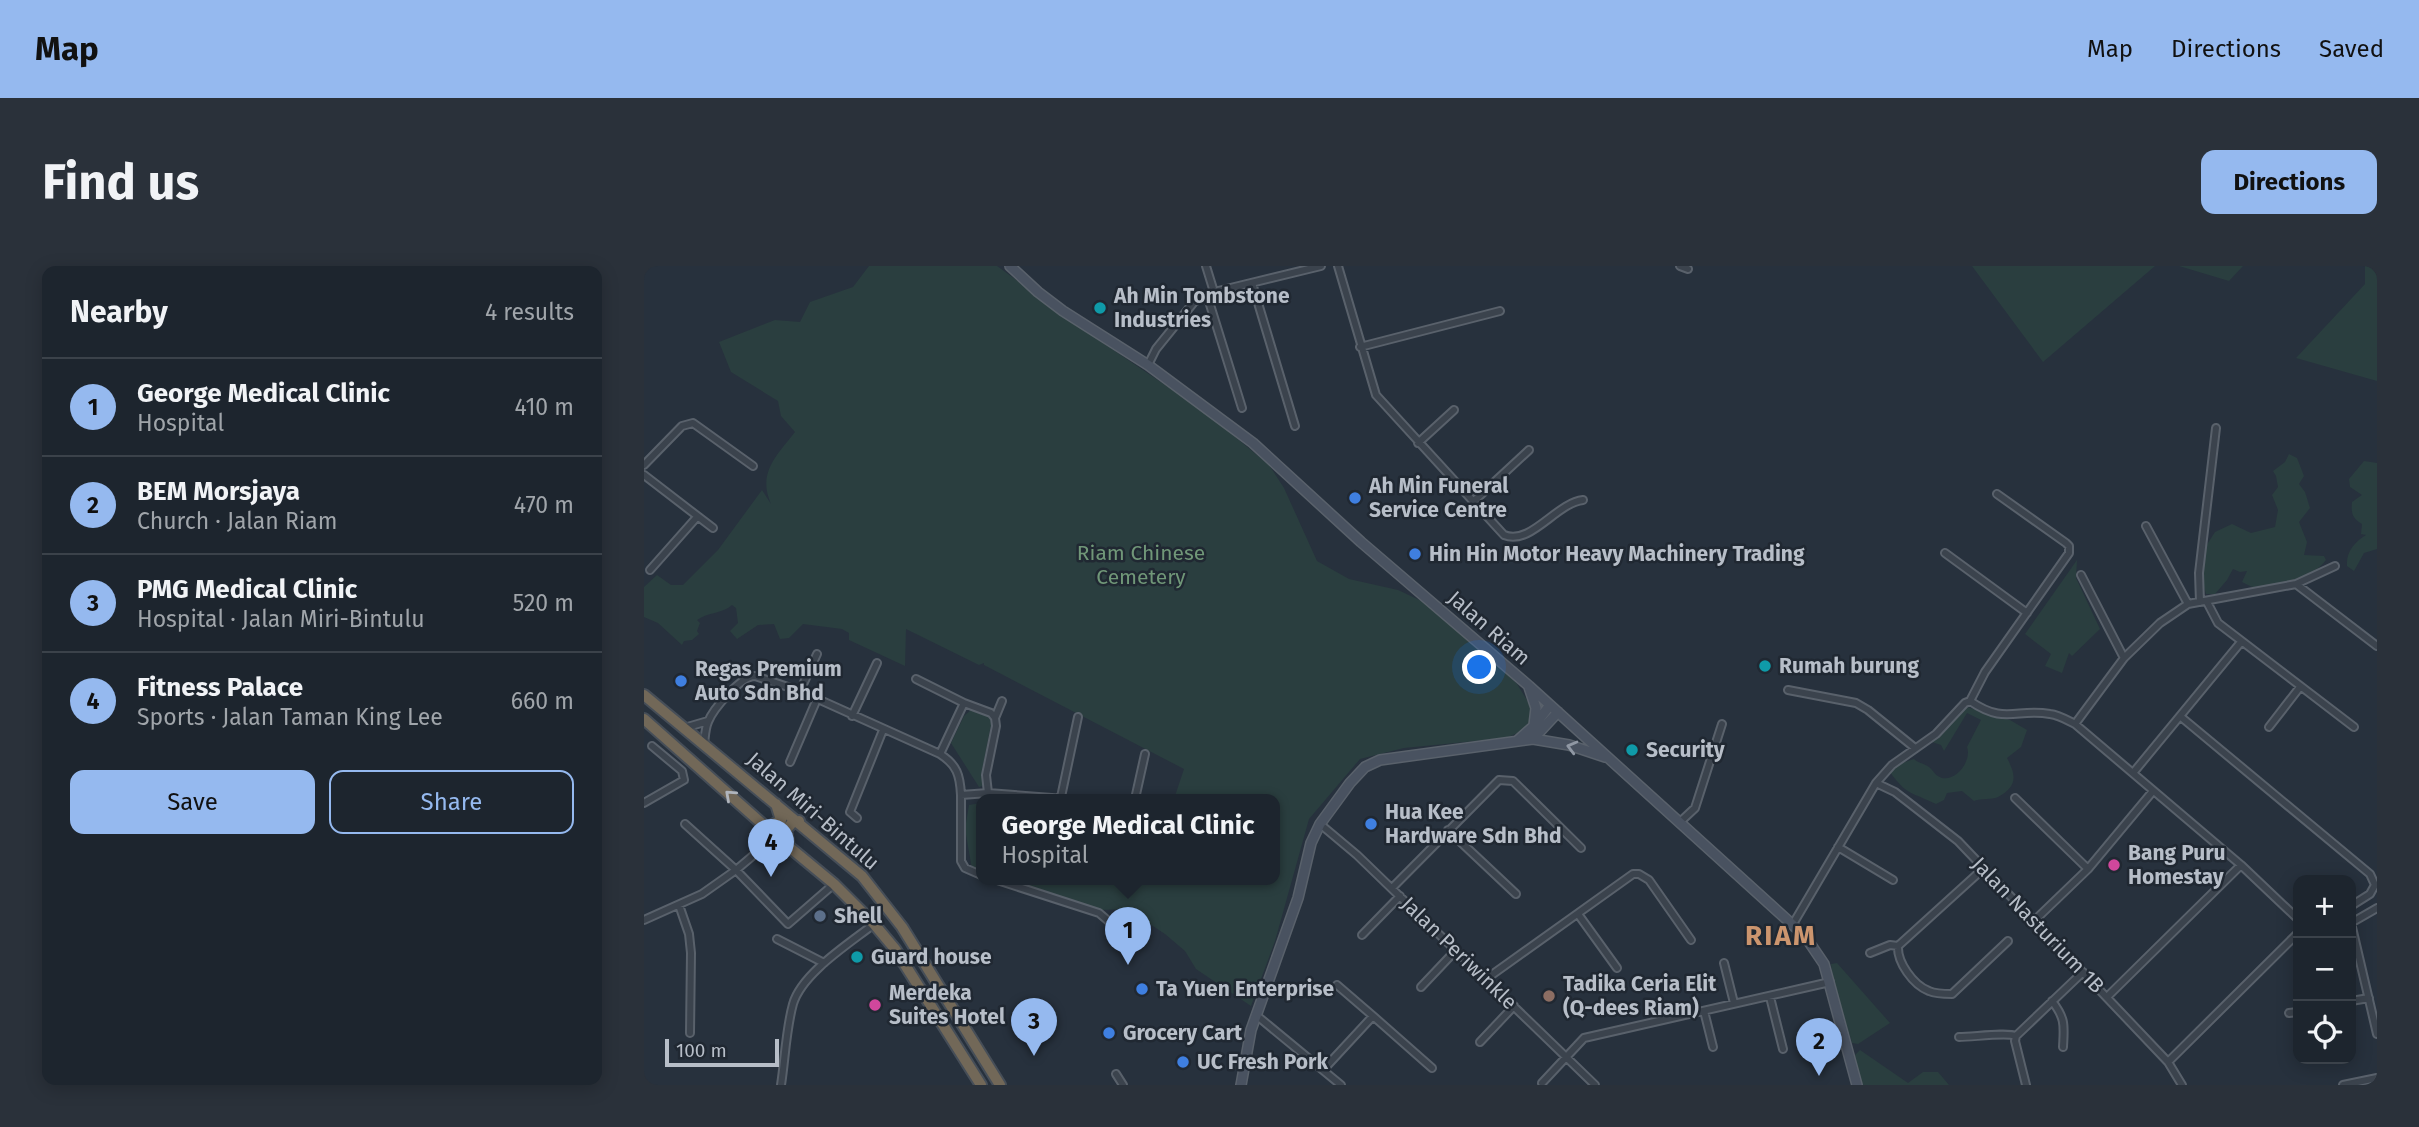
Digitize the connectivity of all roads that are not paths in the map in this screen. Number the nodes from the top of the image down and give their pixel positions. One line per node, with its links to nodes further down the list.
1 (1010, 266): 11 (main road, Jalan Riam)
2 (1206, 266): 8 (street)
3 (1321, 266): 7 (street)
4 (1338, 266): 10 (street)
5 (1680, 266): 6 (street)
6 (1688, 269)
7 (1252, 283): 8 (street); 14 (street)
8 (1211, 293): 11 (street); 12 (street)
9 (1500, 311): 10 (street)
10 (1360, 347): 16 (street)
11 (1148, 365): 41 (main road, Jalan Riam)
12 (1242, 408)
13 (1454, 410): 16 (street)
14 (1295, 426)
15 (2216, 428): 32 (street)
16 (1418, 443): 22 (street)
17 (1529, 450): 22 (street)
18 (644, 466): 19 (street)
19 (753, 466)
20 (644, 475): 24 (street)
21 (1997, 494): 34 (street)
22 (1474, 500): 23 (street)
23 (1583, 500)
24 (697, 517): 26 (street); 29 (street)
25 (2146, 526): 33 (street)
26 (713, 528)
27 (1945, 553): 34 (street)
28 (2335, 566): 31 (street)
29 (650, 570)
30 (2081, 575): 38 (street)
31 (2296, 584): 32 (street); 36 (street)
32 (2204, 602): 33 (street); 35 (street)
33 (2188, 604): 38 (street)
34 (2027, 613): 48 (street)
35 (2241, 642): 42 (street); 54 (street)
36 (2377, 646)
37 (817, 654): 44 (street)
38 (2124, 658): 59 (street)
39 (877, 663): 52 (street)
40 (916, 679): 49 (street)
41 (1529, 686): 50 (main road, Jalan Riam); 60 (main road)
42 (2300, 687): 61 (street); 62 (street)
43 (1788, 690): 69 (street)
44 (800, 691): 46 (street); 57 (street)
45 (644, 695): 63 (highway, Jalan Miri-Bintulu)
46 (817, 699): 52 (street); 73 (street)
47 (1002, 701): 55 (street)
48 (1970, 701): 59 (street); 69 (street)
49 (964, 703): 55 (street); 70 (street)
50 (1550, 705): 51 (main road, Jalan Riam); 60 (main road)
51 (1558, 712): 65 (main road); 72 (main road, Jalan Riam)
52 (852, 716): 64 (street)
53 (1078, 717): 79 (street)
54 (2180, 717): 74 (street); 107 (street)
55 (995, 718): 77 (street)
56 (644, 719): 90 (highway, Jalan Miri-Bintulu, one-way to 56)
57 (708, 721): 63 (street); 67 (street)
58 (1722, 724): 87 (street)
59 (2076, 724): 74 (street)
60 (1534, 726): 66 (main road)
61 (2269, 727)
62 (2354, 727)
63 (684, 728): 67 (highway, Jalan Miri-Bintulu)
64 (883, 730): 70 (street); 85 (street)
65 (1533, 739): 66 (main road); 72 (main road, one-way to 65)
66 (1516, 742): 89 (main road)
67 (704, 744): 83 (highway, Jalan Miri-Bintulu)
68 (652, 746): 84 (street)
69 (1915, 748): 75 (street)
70 (940, 754): 81 (street)
71 (1144, 754): 80 (street)
72 (1610, 759): 87 (main road, Jalan Riam)
73 (790, 762)
74 (2133, 774): 76 (street)
75 (1876, 783): 94 (street); 97 (street, Jalan Nasturium 1B)
76 (2153, 791): 96 (street); 98 (street)
77 (988, 793): 78 (street); 81 (street)
78 (1003, 794)
79 (1064, 794)
80 (1136, 794)
81 (961, 795): 100 (street)
82 (2015, 797): 98 (street)
83 (774, 801): 86 (highway, Jalan Miri-Bintulu); 90 (highway)
84 (644, 803)
85 (857, 818)
86 (799, 821): 93 (highway); 162 (highway, Jalan Miri-Bintulu)
87 (1679, 822): 116 (main road, Jalan Riam)
88 (685, 824): 99 (street)
89 (1320, 824): 104 (street, Jalan Periwinkle); 145 (main road)
90 (767, 828): 92 (highway, Jalan Miri-Bintulu)
91 (1448, 830): 95 (street); 104 (street); 105 (street)
92 (776, 836): 93 (highway, Jalan Miri-Bintulu); 99 (street)
93 (789, 847): 102 (highway, Jalan Miri-Bintulu)
94 (1838, 847): 101 (street); 116 (street)
95 (1581, 848)
96 (2241, 865): 111 (street); 136 (street)
97 (1983, 868): 114 (street, Jalan Nasturium 1B); 124 (street)
98 (2088, 869): 114 (street)
99 (736, 870): 102 (street); 108 (street)
100 (976, 873)
101 (1893, 880)
102 (834, 884): 115 (highway, Jalan Miri-Bintulu)
103 (1013, 885): 117 (street)
104 (1392, 888): 106 (street, Jalan Periwinkle)
105 (1516, 894)
106 (1400, 896): 118 (street); 125 (street, Jalan Periwinkle)
107 (2356, 903)
108 (679, 905): 112 (street); 147 (street)
109 (2377, 908): 113 (street)
110 (1578, 914): 122 (street); 129 (street); 131 (street)
111 (2293, 914)
112 (644, 920)
113 (2356, 920)
114 (2034, 921): 130 (street, Jalan Nasturium 1B)
115 (874, 923): 127 (street); 164 (highway, Jalan Miri-Bintulu)
116 (1793, 924): 132 (main road, Jalan Riam)
117 (1119, 930)
118 (1362, 935)
119 (2293, 938): 156 (street)
120 (2355, 938): 137 (street)
121 (777, 939): 127 (street)
122 (1691, 940)
123 (2008, 941): 124 (street)
124 (1898, 946): 126 (street)
125 (1456, 950): 131 (street, Jalan Periwinkle); 134 (street)
126 (1870, 953)
127 (824, 963): 163 (street)
128 (1724, 963): 140 (street)
129 (1617, 968)
130 (2083, 972): 136 (street, Jalan Nasturium 1B); 139 (street)
131 (1486, 979): 141 (street, Jalan Periwinkle)
132 (1830, 982): 135 (street); 169 (main road, Jalan Riam)
133 (1337, 985): 146 (street)
134 (1421, 987)
135 (1770, 997): 140 (street); 154 (street)
136 (2107, 997): 156 (street, Jalan Nasturium 1B)
137 (2369, 998): 138 (street); 148 (street)
138 (2356, 1000)
139 (2052, 1001): 149 (street); 152 (street)
140 (1734, 1003): 142 (street)
141 (1514, 1006): 151 (street); 155 (street, Jalan Periwinkle)
142 (1704, 1011): 153 (street); 155 (street)
143 (2289, 1013): 144 (street)
144 (2293, 1013)
145 (1256, 1015): 158 (street); 166 (main road)
146 (1373, 1016): 157 (street); 158 (street)
147 (690, 1033)
148 (2377, 1034)
149 (2016, 1036): 150 (street); 170 (street)
150 (1959, 1037)
151 (1480, 1042)
152 (2063, 1047)
153 (1713, 1048)
154 (1783, 1049)
155 (1568, 1058): 161 (street); 168 (street, Jalan Periwinkle)
156 (2168, 1062): 171 (street, Jalan Nasturium 1B)
157 (1432, 1068)
158 (1323, 1070): 167 (street)
159 (1116, 1074): 165 (street)
160 (2377, 1077): 172 (street)
161 (1542, 1083)
162 (999, 1084)
163 (782, 1085)
164 (981, 1085)
165 (1123, 1085)
166 (1241, 1085)
167 (1341, 1085)
168 (1595, 1085)
169 (1857, 1085)
170 (2026, 1085)
171 (2182, 1085)
172 (2343, 1085)

